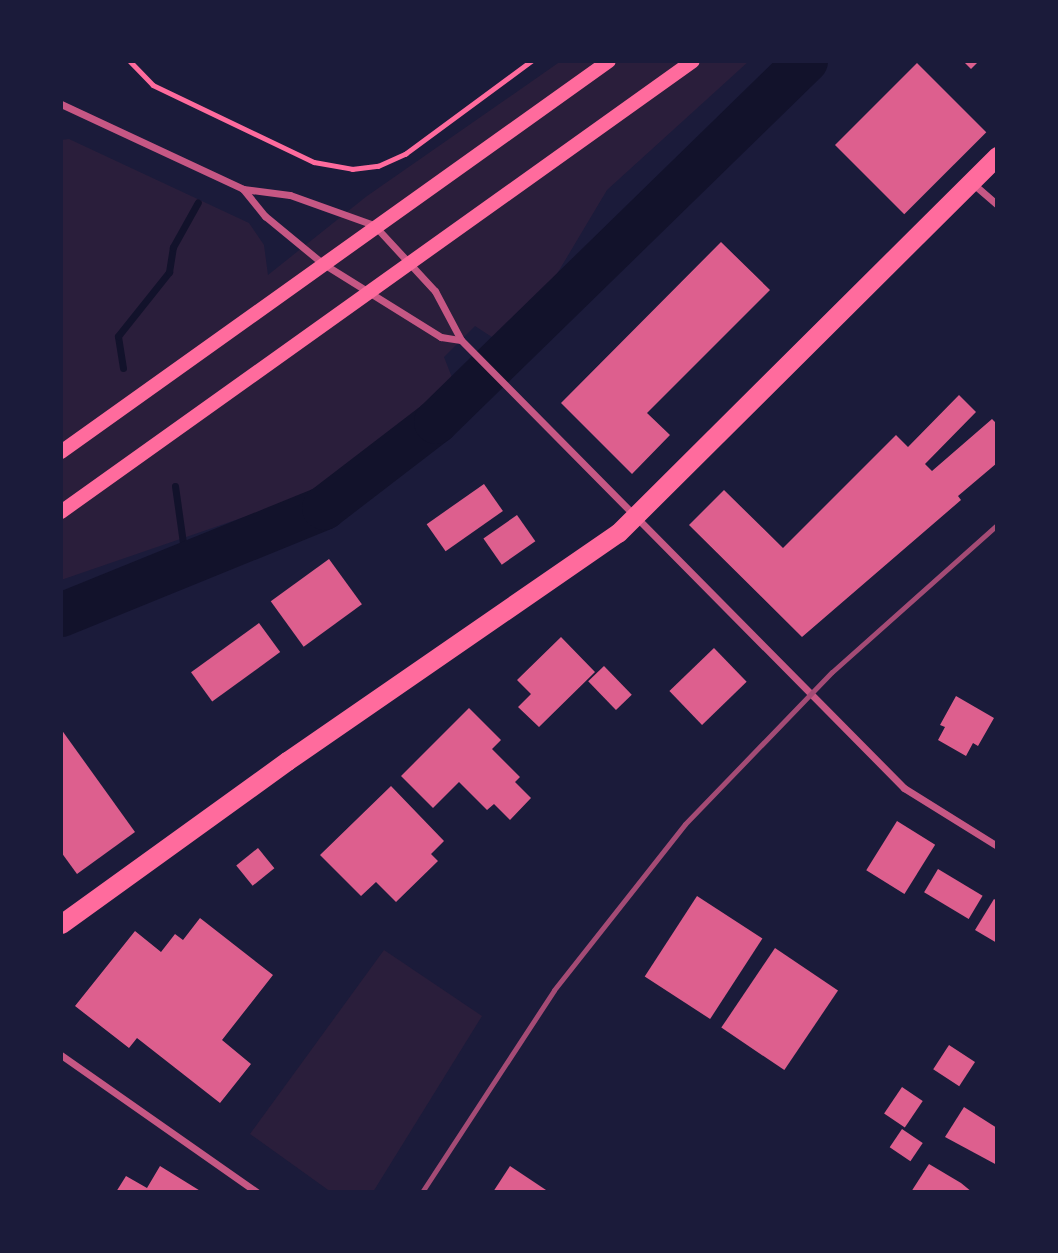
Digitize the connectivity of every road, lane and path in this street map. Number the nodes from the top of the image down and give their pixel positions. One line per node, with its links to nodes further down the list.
1 (130, 61): 2 (path)
2 (531, 61)
3 (609, 61): 10 (main road)
4 (693, 61): 12 (main road)
5 (61, 104): 8 (street)
6 (997, 156): 7 (highway)
7 (971, 182): 9 (street); 17 (highway)
8 (243, 189): 10 (street); 11 (street)
9 (997, 205)
10 (374, 225): 11 (main road); 12 (street)
11 (322, 262): 13 (street); 15 (main road)
12 (412, 263): 13 (main road); 14 (street)
13 (369, 294): 14 (street); 16 (main road)
14 (461, 340): 17 (street)
15 (61, 452)
16 (61, 512)
17 (636, 514): 18 (street); 19 (highway)
18 (997, 846)
19 (61, 925)
20 (61, 1055): 21 (street)
21 (257, 1192)

